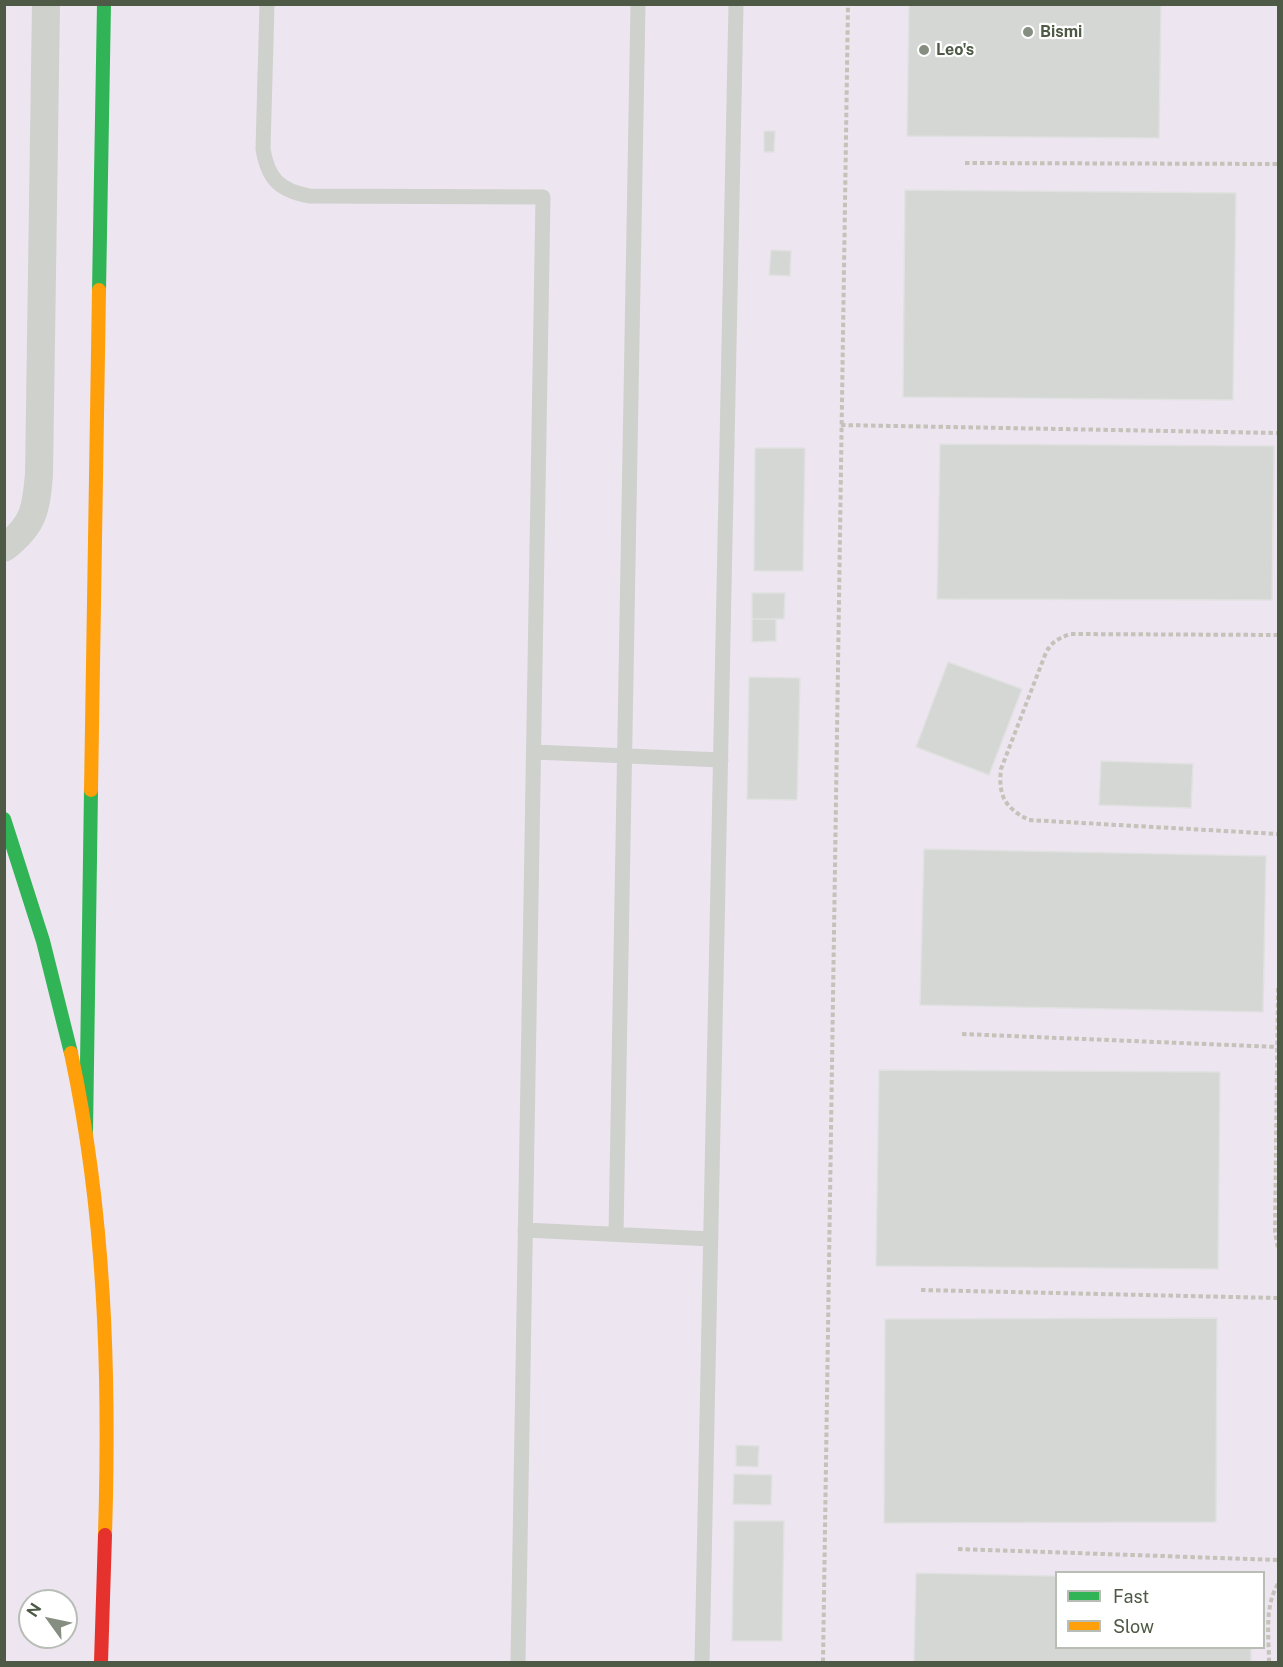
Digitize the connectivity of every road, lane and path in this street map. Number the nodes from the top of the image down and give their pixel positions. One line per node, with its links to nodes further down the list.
1 (46, 4): 11 (street)
2 (104, 4): 22 (street)
3 (267, 4): 13 (lane)
4 (638, 4): 14 (lane)
5 (736, 4): 15 (lane)
6 (848, 4): 9 (path)
7 (965, 164): 8 (path)
8 (1278, 164)
9 (841, 425): 10 (path); 35 (path)
10 (1278, 433)
11 (4, 548)
12 (1278, 635): 17 (path)
13 (534, 752): 14 (lane); 23 (lane)
14 (625, 756): 15 (lane); 24 (lane)
15 (721, 760): 25 (lane)
16 (4, 819): 22 (street)
17 (1278, 834)
18 (1278, 988): 20 (path)
19 (962, 1034): 20 (path)
20 (1278, 1047): 21 (path)
21 (1278, 1078): 26 (path)
22 (86, 1132): 32 (street)
23 (525, 1230): 24 (lane); 33 (lane)
24 (616, 1234): 25 (lane)
25 (711, 1239): 34 (lane)
26 (1278, 1249)
27 (921, 1290): 28 (path)
28 (1278, 1298)
29 (958, 1549): 30 (path)
30 (1278, 1560)
31 (1278, 1584): 36 (path)
32 (101, 1662)
33 (518, 1662)
34 (702, 1662)
35 (823, 1662)
36 (1269, 1662)

